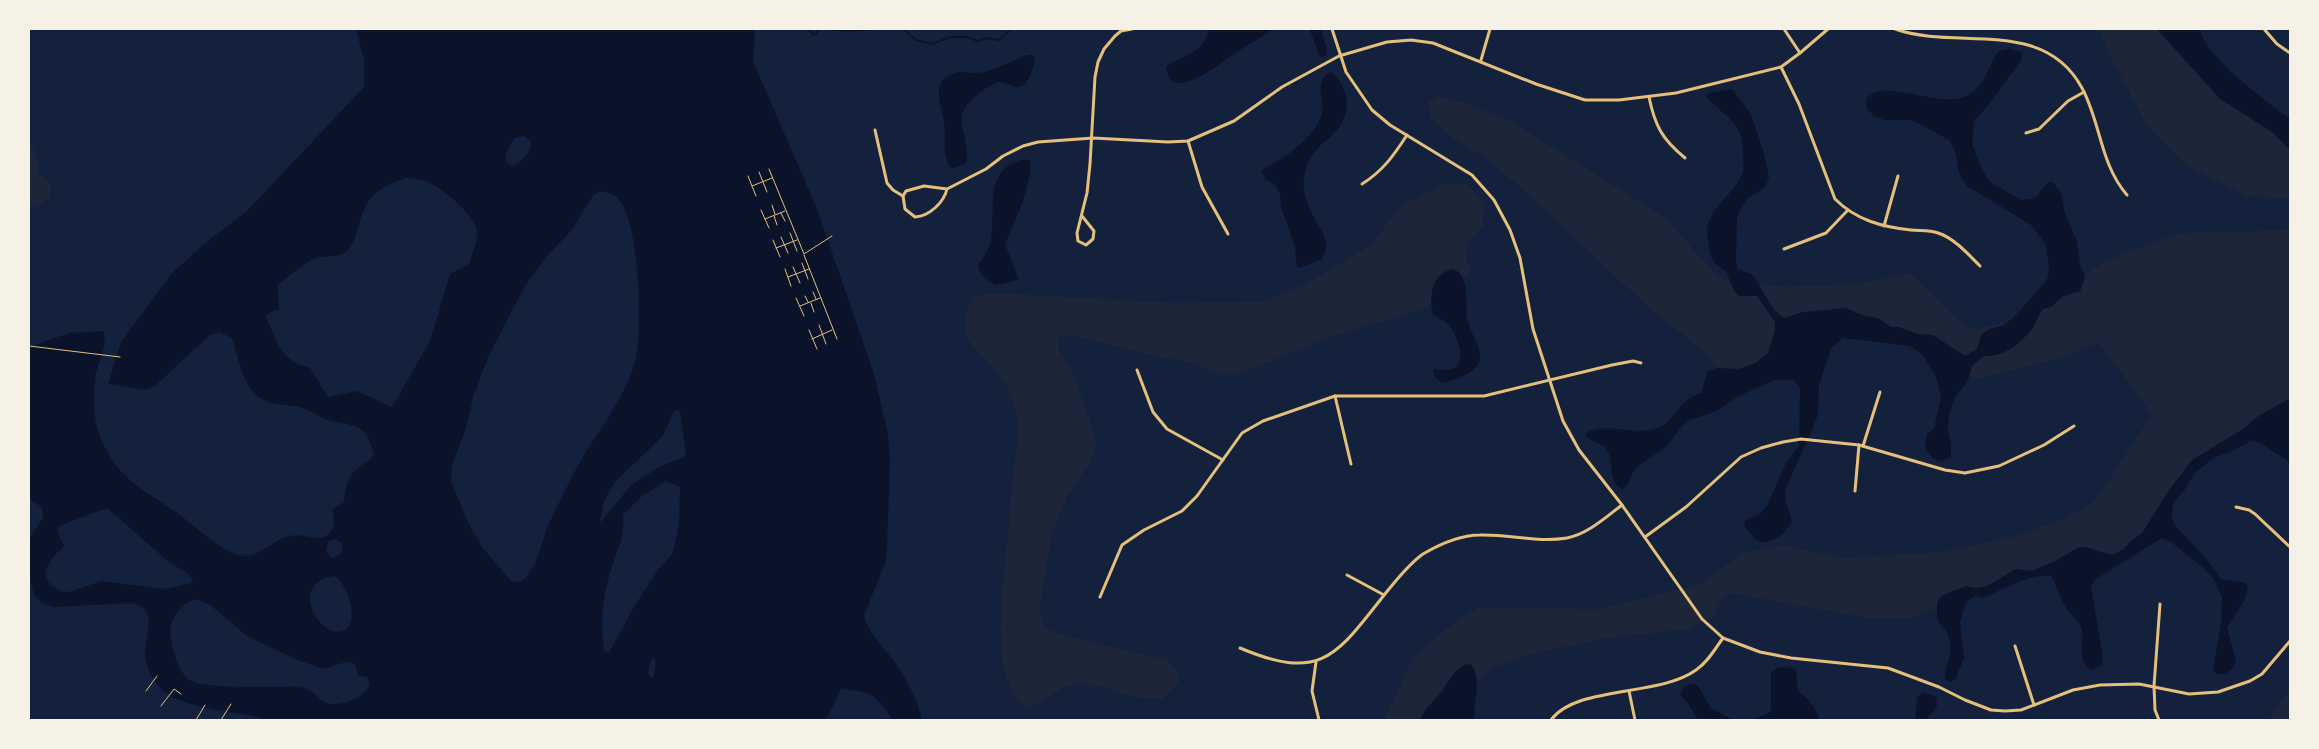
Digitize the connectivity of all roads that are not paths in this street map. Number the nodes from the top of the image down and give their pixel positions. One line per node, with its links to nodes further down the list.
1 (1132, 29): 8 (street)
2 (1332, 29): 11 (street)
3 (1490, 29): 12 (street)
4 (1784, 29): 9 (street)
5 (1828, 29): 9 (street)
6 (1895, 29): 14 (street)
7 (2264, 29): 10 (street)
8 (1121, 30): 19 (street)
9 (1800, 53): 13 (street)
10 (2290, 53)
11 (1339, 56): 12 (street); 18 (street); 20 (street)
12 (1481, 60): 15 (street)
13 (1781, 67): 15 (street); 27 (street)
14 (2084, 92): 17 (street); 25 (street)
15 (1649, 98): 21 (street)
16 (875, 130): 26 (street)
17 (2026, 133)
18 (1407, 135): 23 (street); 35 (street)
19 (1093, 138): 20 (street); 24 (street); 28 (street)
20 (1188, 141): 30 (street)
21 (1685, 158)
22 (1898, 176): 29 (street)
23 (1362, 184)
24 (948, 189): 26 (street); 26 (street)
25 (2127, 195)
26 (903, 196)
27 (1847, 211): 29 (street); 31 (street)
28 (1082, 216): 28 (street)
29 (1884, 226): 32 (street)
30 (1228, 234)
31 (1784, 249)
32 (1980, 266)
33 (1641, 363): 35 (street)
34 (1137, 370): 40 (street)
35 (1550, 381): 37 (street); 43 (street)
36 (1880, 392): 39 (street)
37 (1335, 396): 40 (street); 41 (street)
38 (2074, 426): 39 (street)
39 (1861, 446): 42 (street); 45 (street)
40 (1223, 460): 49 (street)
41 (1351, 464)
42 (1855, 490)
43 (1622, 505): 45 (street); 48 (street)
44 (2236, 508): 46 (street)
45 (1645, 537): 51 (street)
46 (2290, 547)
47 (1347, 575): 48 (street)
48 (1384, 595): 55 (street)
49 (1100, 597)
50 (2160, 604): 56 (street)
51 (1723, 638): 57 (street); 58 (street)
52 (2290, 641): 56 (street)
53 (2015, 646): 58 (street)
54 (1240, 648): 55 (street)
55 (1316, 662): 59 (street)
56 (2154, 686): 58 (street); 62 (street)
57 (1629, 691): 60 (street); 61 (street)
58 (2034, 705)
59 (1319, 720)
60 (1551, 720)
61 (1635, 720)
62 (2159, 720)

